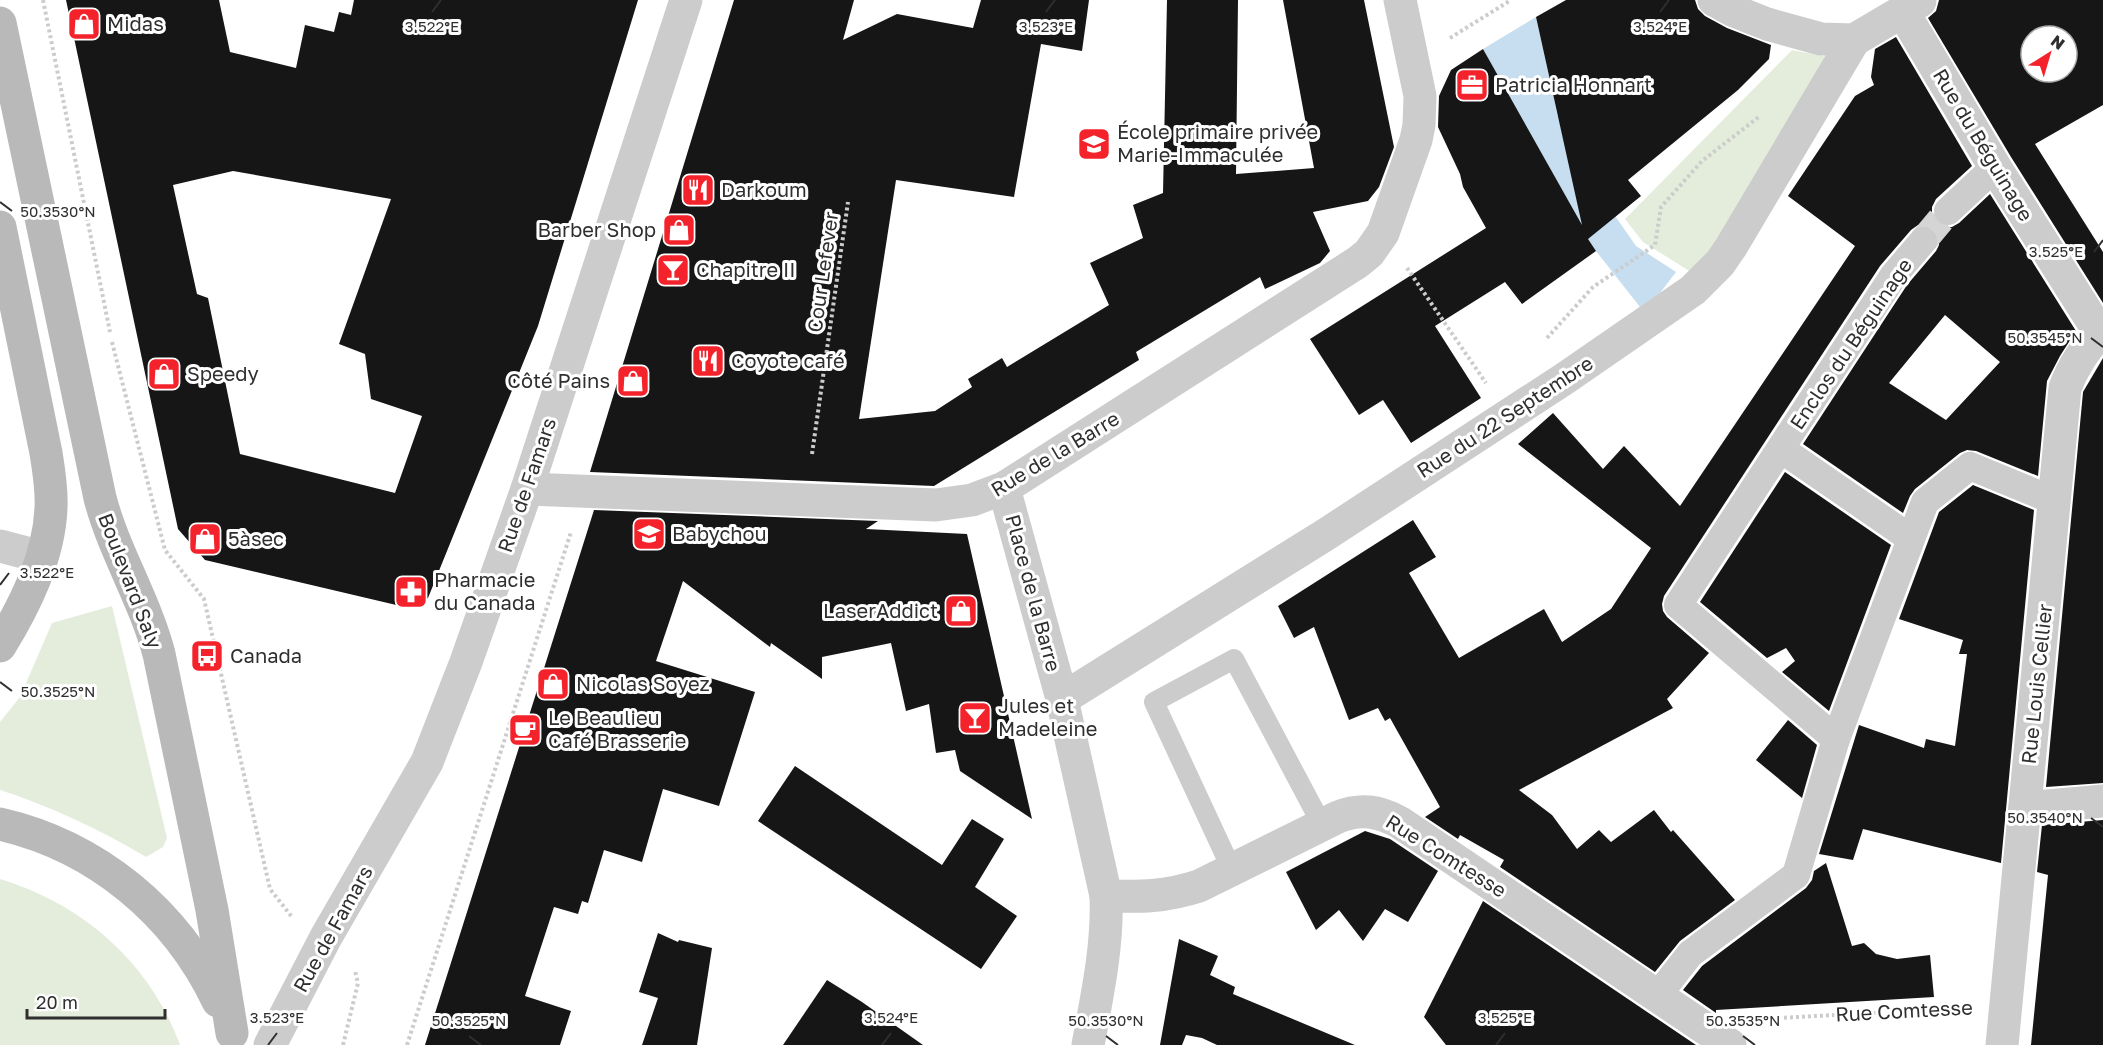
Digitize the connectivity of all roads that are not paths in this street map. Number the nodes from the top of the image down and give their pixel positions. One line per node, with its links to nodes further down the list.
1 (686, 0): 14 (street, Rue de Famars)
2 (1400, 0): 13 (street, Rue de la Barre)
3 (1714, 0): 6 (street)
4 (1912, 6): 6 (street); 7 (street, Rue du Béguinage)
5 (0, 24): 29 (main road, Boulevard Saly)
6 (1854, 40): 20 (street, Rue du 22 Septembre)
7 (1995, 167): 8 (street); 11 (street, Rue du Béguinage)
8 (1948, 211)
9 (0, 227): 18 (main road)
10 (1923, 241): 12 (street, Enclos du Béguinage)
11 (2101, 335): 15 (street, Rue Louis Cellier)
12 (1781, 449): 16 (street, Enclos du Béguinage); 21 (street, Enclos du Béguinage)
13 (1004, 488): 14 (street, Rue de la Barre); 20 (street, Place de la Barre)
14 (527, 489): 30 (street, Rue de Famars)
15 (2055, 501): 16 (street); 23 (street, Rue Louis Cellier)
16 (1910, 538): 21 (street)
17 (0, 546): 18 (street)
18 (42, 557): 19 (main road)
19 (0, 646)
20 (1062, 699): 27 (street, Place de la Barre)
21 (1836, 739): 28 (street)
22 (2103, 801): 23 (street)
23 (2025, 808): 33 (street, Rue Louis Cellier)
24 (0, 824): 29 (main road)
25 (1322, 825): 26 (street, Rue Comtesse); 26 (lane); 28 (street, Rue Comtesse)
26 (1232, 870): 27 (street, Rue Comtesse)
27 (1106, 896): 31 (street, Place de la Barre)
28 (1658, 995): 32 (street, Rue Comtesse)
29 (233, 1039)
30 (270, 1045)
31 (1088, 1045)
32 (1730, 1045)
33 (2002, 1045)

